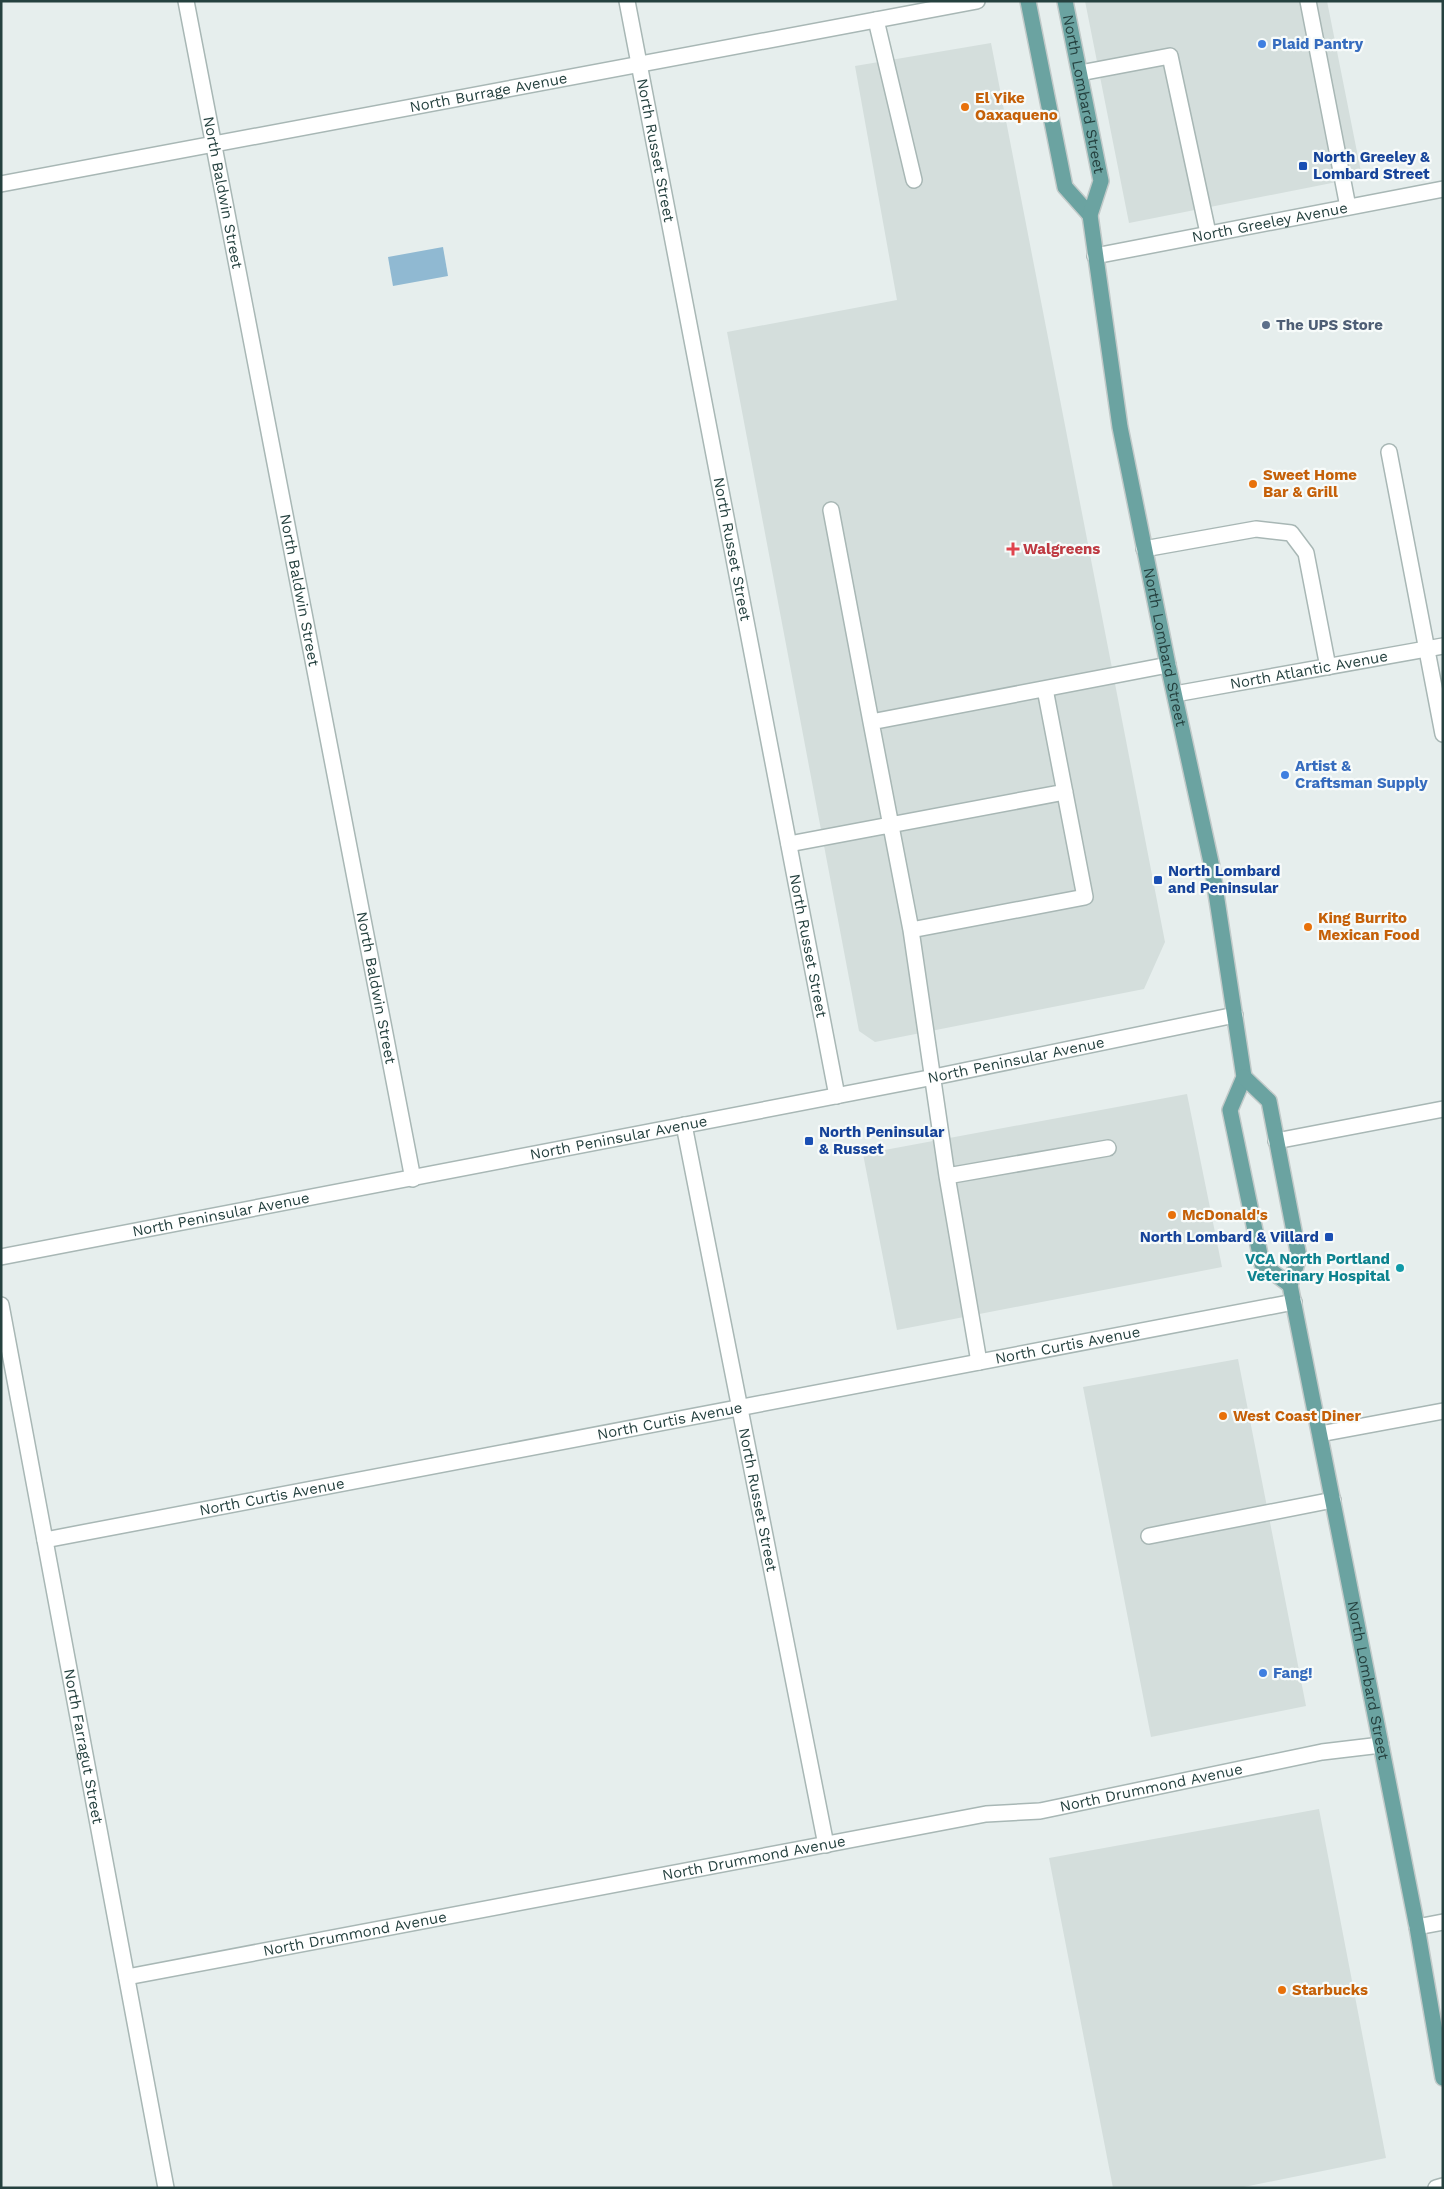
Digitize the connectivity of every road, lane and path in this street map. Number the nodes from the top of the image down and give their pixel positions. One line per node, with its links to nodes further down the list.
1 (186, 1): 10 (street, North Baldwin Street)
2 (627, 1): 8 (street, North Russet Street)
3 (977, 1): 7 (street, North Burrage Avenue)
4 (1028, 1): 15 (main road)
5 (1065, 1): 9 (main road, North Lombard Street)
6 (1308, 1): 14 (street)
7 (876, 20): 8 (street, North Burrage Avenue); 11 (street)
8 (640, 63): 10 (street, North Burrage Avenue); 31 (street, North Russet Street)
9 (1080, 73): 15 (main road, North Lombard Street); 16 (street)
10 (214, 143): 12 (street, North Burrage Avenue); 42 (street, North Baldwin Street)
11 (914, 180)
12 (1, 184)
13 (1443, 189): 14 (street, North Greeley Avenue)
14 (1348, 207): 16 (street, North Greeley Avenue)
15 (1090, 215): 17 (main road, North Lombard Street)
16 (1208, 234): 17 (street, North Greeley Avenue)
17 (1095, 256): 20 (main road, North Lombard Street)
18 (1389, 452): 22 (street)
19 (831, 510): 27 (street)
20 (1144, 549): 23 (main road, North Lombard Street); 24 (street)
21 (1443, 646): 22 (street, North Atlantic Avenue)
22 (1426, 649): 24 (street, North Atlantic Avenue); 28 (street)
23 (1168, 665): 25 (street); 26 (main road, North Lombard Street)
24 (1328, 668): 26 (street, North Atlantic Avenue)
25 (1045, 689): 27 (street); 29 (street)
26 (1175, 694): 33 (main road, North Lombard Street)
27 (871, 722): 30 (street)
28 (1443, 734)
29 (1065, 792): 30 (street); 32 (street)
30 (891, 825): 31 (street); 32 (street)
31 (789, 844): 36 (street, North Russet Street)
32 (911, 930): 34 (street)
33 (1236, 1016): 34 (street, North Peninsular Avenue); 35 (main road, North Lombard Street)
34 (934, 1077): 36 (street, North Peninsular Avenue); 41 (street)
35 (1244, 1077): 39 (main road); 44 (main road)
36 (837, 1096): 38 (street, North Peninsular Avenue)
37 (1443, 1108): 39 (street)
38 (684, 1125): 42 (street, North Peninsular Avenue); 48 (street, North Russet Street)
39 (1276, 1141): 44 (main road)
40 (1108, 1148): 41 (street)
41 (948, 1176): 47 (street)
42 (413, 1178): 43 (street, North Peninsular Avenue)
43 (1, 1257)
44 (1290, 1285): 45 (main road, North Lombard Street)
45 (1294, 1302): 47 (street, North Curtis Avenue); 50 (main road, North Lombard Street)
46 (1, 1305): 53 (street, North Farragut Street)
47 (979, 1362): 48 (street, North Curtis Avenue)
48 (740, 1409): 53 (street, North Curtis Avenue); 55 (street, North Russet Street)
49 (1443, 1411): 50 (street)
50 (1320, 1434): 51 (main road, North Lombard Street)
51 (1333, 1500): 52 (street); 54 (main road, North Lombard Street)
52 (1149, 1536)
53 (46, 1540): 58 (street, North Farragut Street)
54 (1381, 1745): 55 (street, North Drummond Avenue); 57 (main road, North Lombard Street)
55 (826, 1845): 58 (street, North Drummond Avenue)
56 (1443, 1922): 57 (street)
57 (1416, 1927): 59 (main road, North Lombard Street)
58 (127, 1977): 61 (street, North Farragut Street)
59 (1443, 2078)
60 (1443, 2186): 62 (street)
61 (166, 2188)
62 (1436, 2188)

